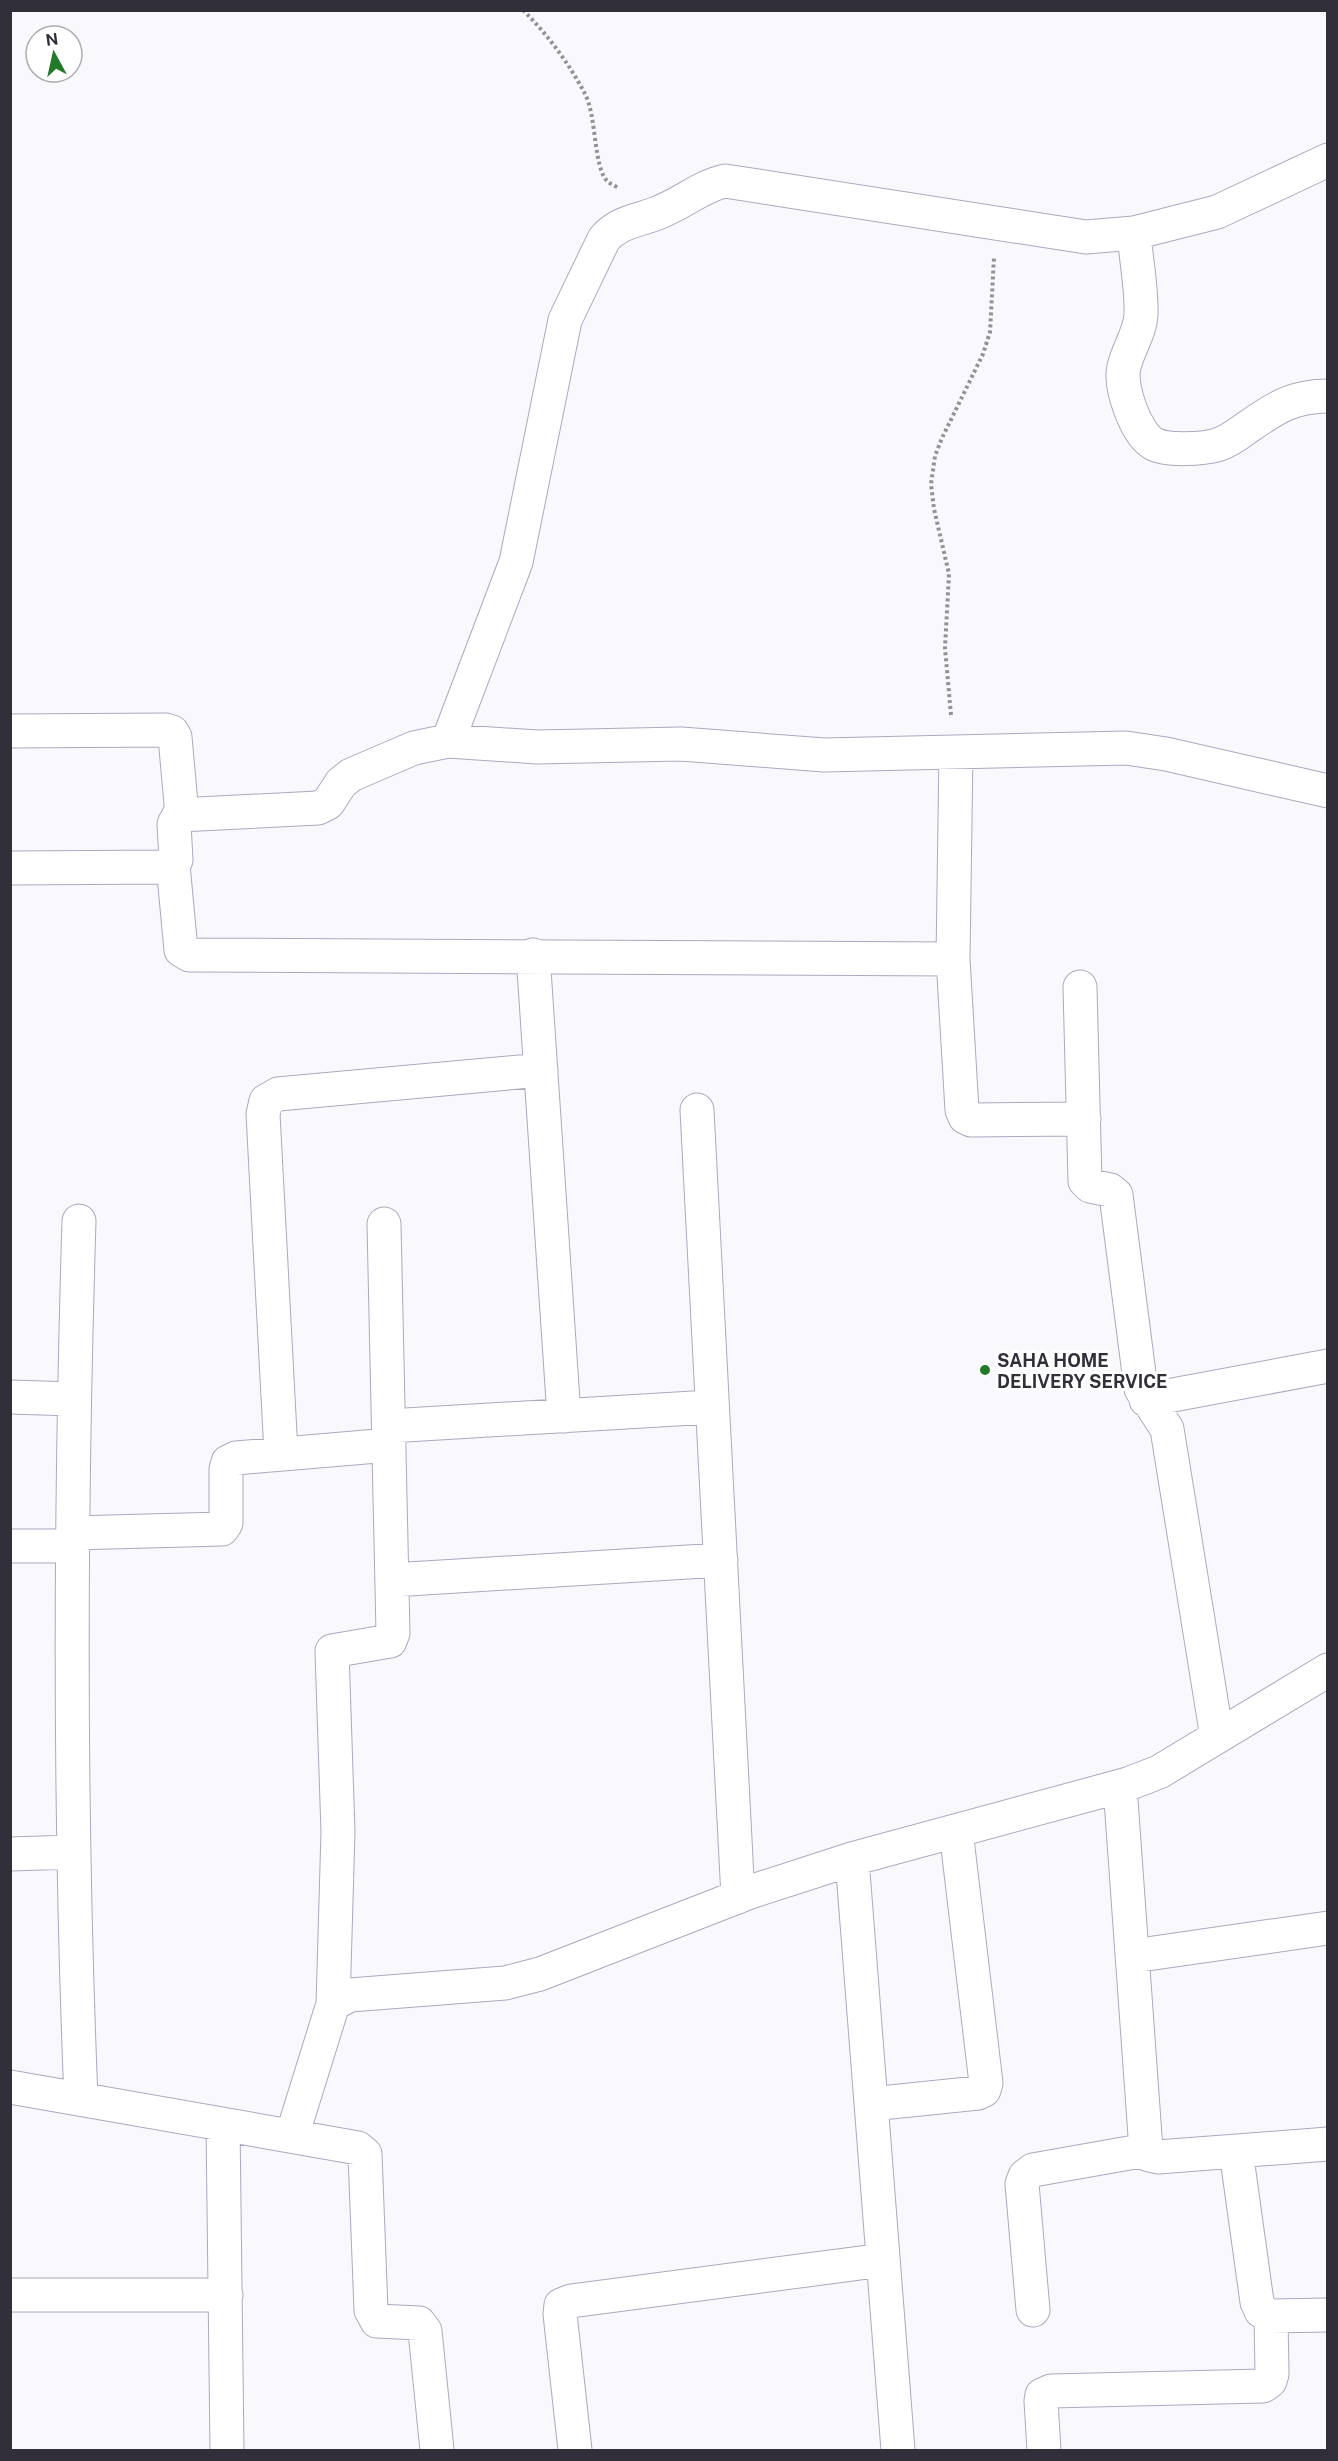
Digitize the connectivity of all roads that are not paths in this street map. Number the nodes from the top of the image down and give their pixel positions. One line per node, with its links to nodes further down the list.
1 (1328, 160): 2 (street)
2 (1134, 233): 3 (street); 5 (street)
3 (1328, 396)
4 (10, 731): 8 (street)
5 (448, 741): 6 (street); 8 (street)
6 (956, 752): 7 (street); 12 (street)
7 (1328, 791)
8 (182, 815): 9 (street)
9 (173, 865): 10 (street); 11 (street)
10 (10, 868)
11 (533, 955): 12 (street); 14 (street)
12 (953, 959): 16 (street)
13 (1080, 987): 16 (street)
14 (541, 1070): 24 (street); 26 (street)
15 (697, 1110): 23 (street)
16 (1084, 1119): 22 (street)
17 (79, 1221): 21 (street)
18 (384, 1224): 25 (street)
19 (1328, 1366): 22 (street)
20 (10, 1397): 21 (street)
21 (74, 1399): 27 (street)
22 (1146, 1400): 32 (street)
23 (710, 1407): 24 (street); 29 (street)
24 (564, 1416): 25 (street)
25 (389, 1435): 26 (street); 30 (street)
26 (281, 1453): 27 (street)
27 (73, 1539): 28 (street); 35 (street)
28 (10, 1546)
29 (721, 1560): 30 (street); 38 (street)
30 (392, 1580): 41 (street)
31 (1328, 1670): 32 (street)
32 (1217, 1737): 33 (street)
33 (1120, 1786): 34 (street); 40 (street)
34 (956, 1831): 37 (street); 44 (street)
35 (73, 1852): 36 (street); 43 (street)
36 (10, 1854)
37 (852, 1859): 38 (street); 44 (street)
38 (738, 1897): 41 (street)
39 (1328, 1928): 40 (street)
40 (1133, 1956): 48 (street)
41 (333, 2004): 46 (street)
42 (10, 2087): 43 (street)
43 (81, 2099): 45 (street)
44 (871, 2104): 50 (street)
45 (224, 2124): 46 (street); 52 (street)
46 (284, 2134): 57 (street)
47 (1328, 2144): 49 (street)
48 (1146, 2150): 49 (street); 53 (street)
49 (1236, 2151): 55 (street)
50 (883, 2260): 58 (street); 59 (street)
51 (10, 2295): 52 (street)
52 (226, 2295): 56 (street)
53 (1033, 2310)
54 (1328, 2315): 55 (street)
55 (1271, 2316): 60 (street)
56 (227, 2451)
57 (437, 2451)
58 (575, 2451)
59 (898, 2451)
60 (1044, 2451)

